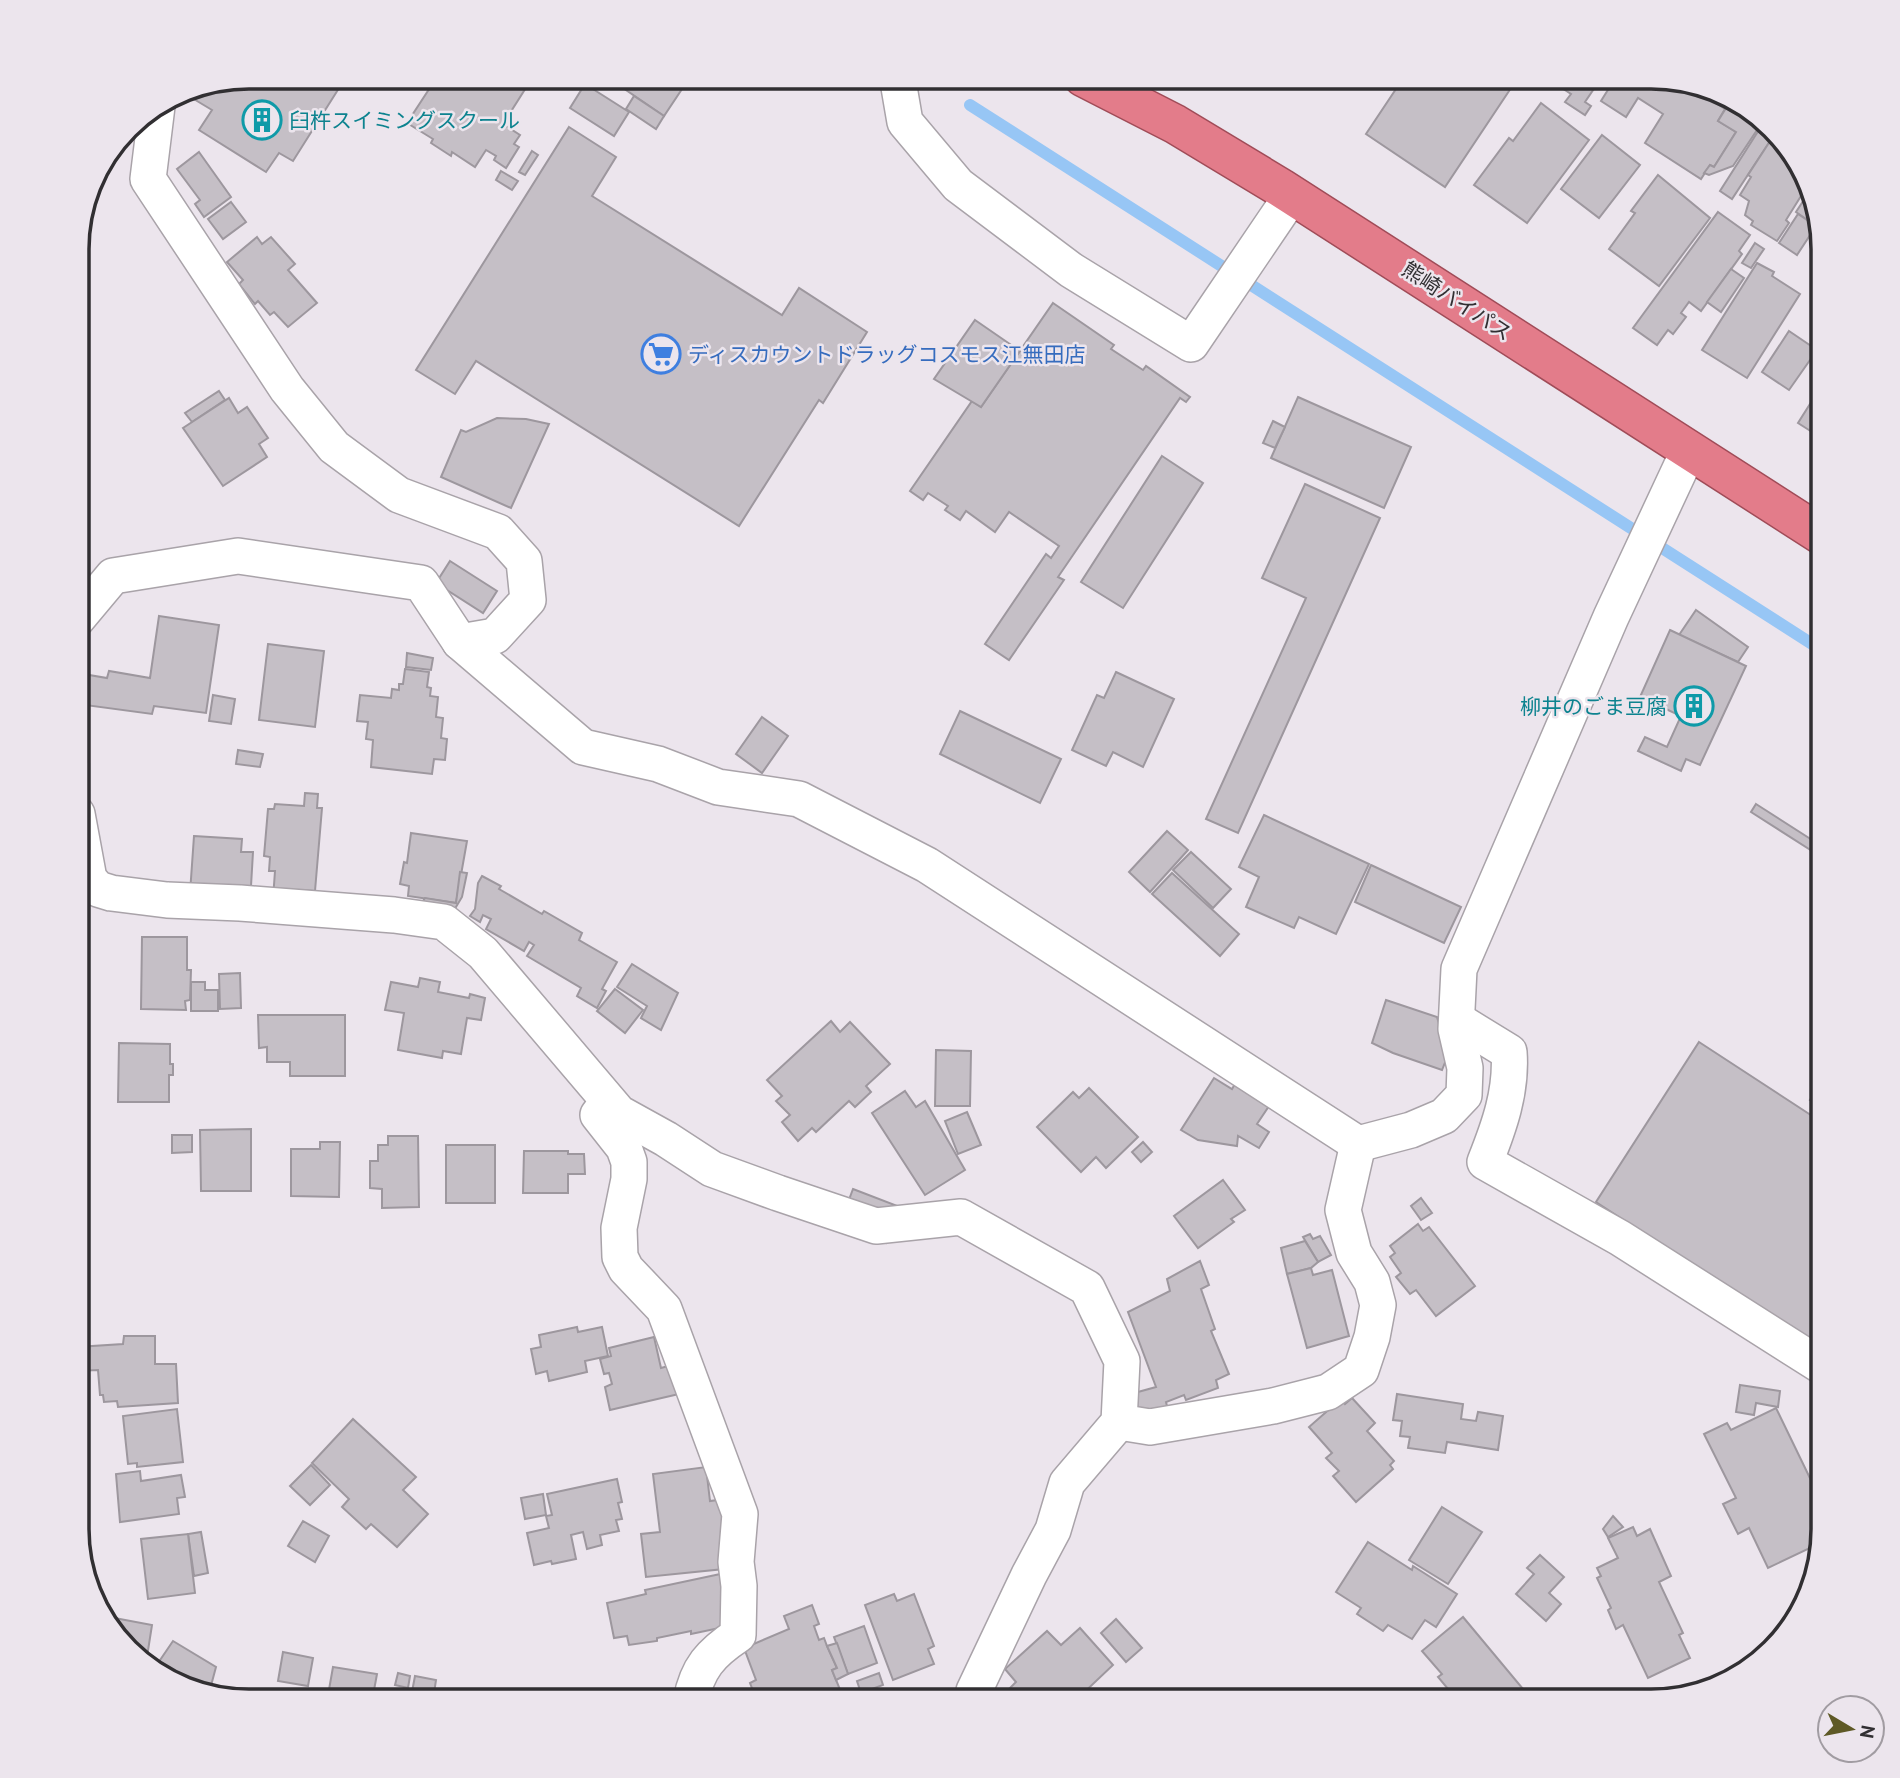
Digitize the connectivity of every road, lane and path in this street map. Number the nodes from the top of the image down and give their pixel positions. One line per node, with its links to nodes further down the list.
1 (899, 89): 4 (street)
2 (1106, 89): 4 (highway, 熊崎バイパス)
3 (155, 120): 8 (street)
4 (1292, 195): 5 (highway, 熊崎バイパス)
5 (1680, 466): 6 (highway, 熊崎バイパス); 10 (street)
6 (1810, 530)
7 (90, 603): 8 (street)
8 (460, 642): 12 (street)
9 (90, 880): 11 (street)
10 (1457, 1020): 12 (street); 13 (street)
11 (609, 1102): 14 (street); 15 (street)
12 (1358, 1144): 14 (street)
13 (1811, 1359)
14 (1119, 1422): 16 (street)
15 (693, 1689)
16 (975, 1689)

